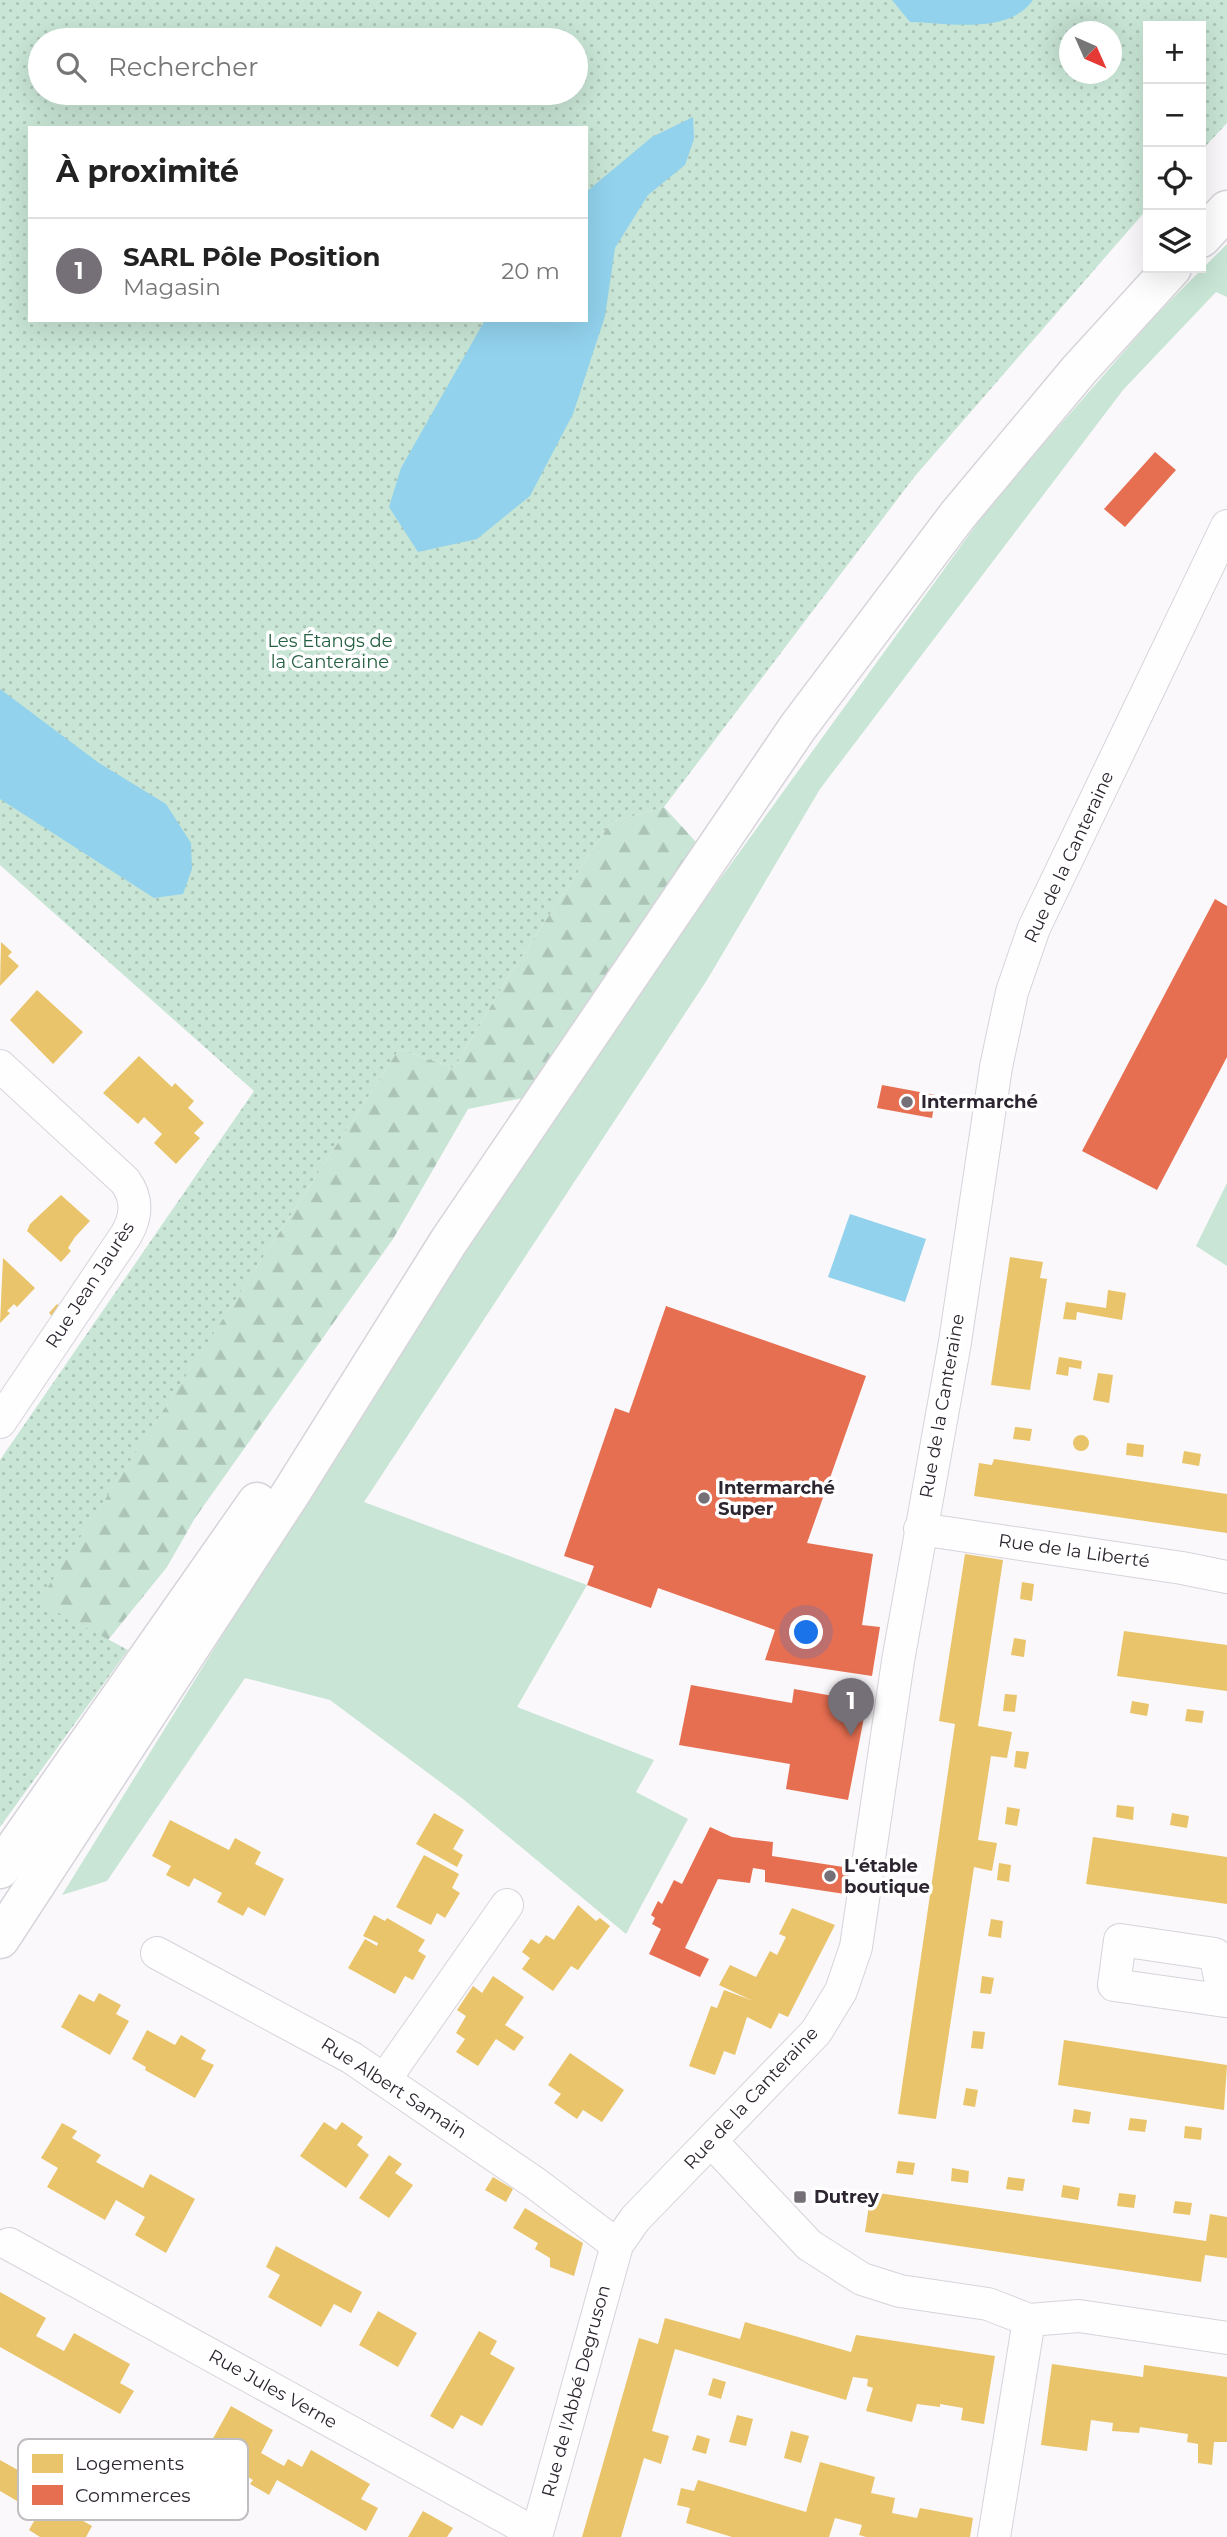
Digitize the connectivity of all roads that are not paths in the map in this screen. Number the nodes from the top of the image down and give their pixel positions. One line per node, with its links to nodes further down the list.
1 (1227, 210): 2 (main road)
2 (1206, 233)
3 (1168, 273): 6 (main road)
4 (1227, 526): 8 (street, Rue de la Canteraine)
5 (0, 1066): 7 (street, Rue Jean Jaurès)
6 (449, 1241): 10 (main road); 12 (main road)
7 (0, 1422)
8 (920, 1529): 9 (street, Rue de la Liberté); 15 (street, Rue de la Canteraine)
9 (1227, 1577)
10 (0, 1869)
11 (507, 1905): 14 (street)
12 (0, 1939)
13 (157, 1953): 14 (street, Rue Albert Samain)
14 (385, 2079): 17 (street, Rue Albert Samain)
15 (712, 2142): 17 (street, Rue de la Canteraine); 18 (street)
16 (9, 2244): 20 (street, Rue Jules Verne)
17 (617, 2245): 20 (street, Rue de l'Abbé Degruson)
18 (1029, 2320): 19 (street); 21 (street)
19 (1227, 2338)
20 (536, 2536)
21 (994, 2537)

